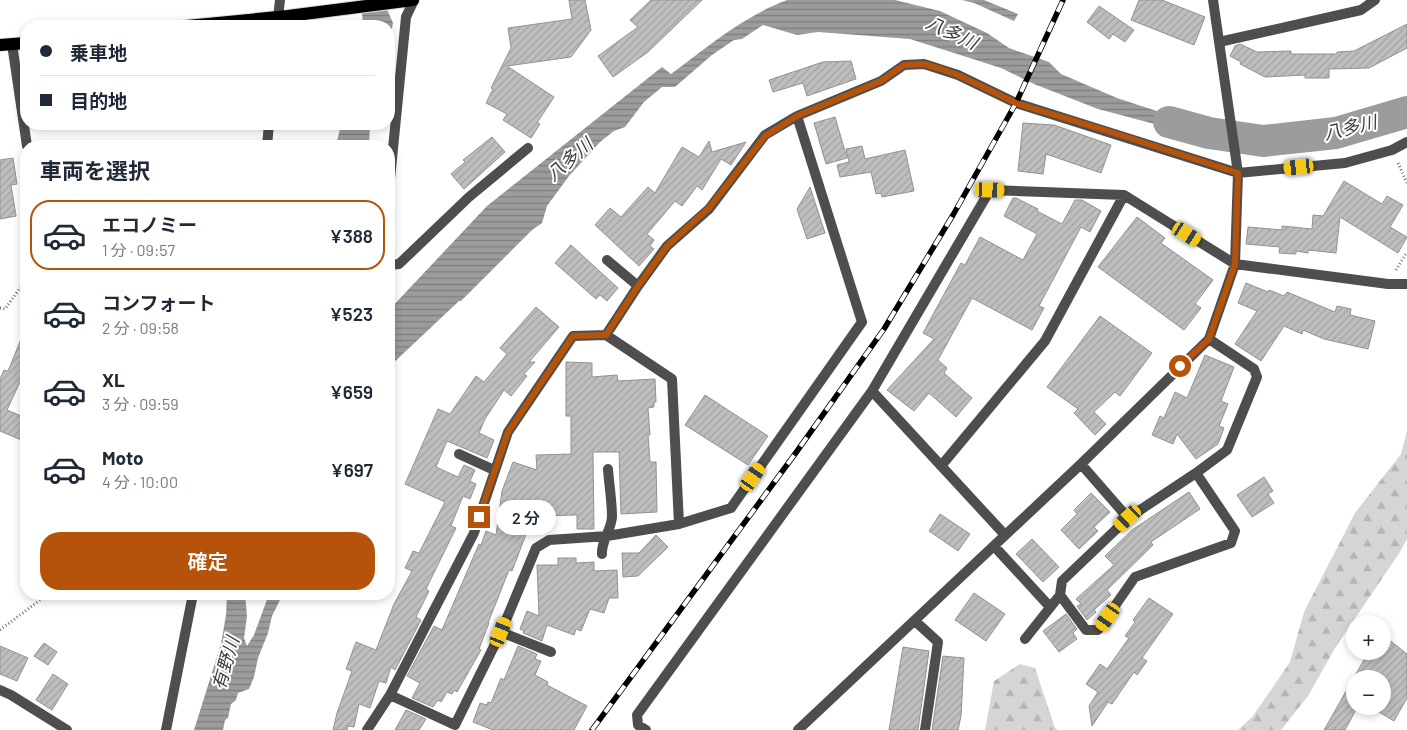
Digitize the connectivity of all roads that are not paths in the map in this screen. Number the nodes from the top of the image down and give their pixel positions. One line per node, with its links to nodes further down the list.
1 (280, 0): 5 (street)
2 (413, 0): 5 (main road); 11 (street)
3 (1213, 0): 6 (street)
4 (1375, 0): 6 (street)
5 (280, 20)
6 (1219, 42): 14 (street)
7 (20, 44): 8 (main road)
8 (6, 45): 9 (street)
9 (20, 112)
10 (797, 116): 14 (street); 20 (street); 31 (street)
11 (395, 128)
12 (1407, 142): 14 (street)
13 (528, 148): 17 (street)
14 (1238, 173): 18 (street)
15 (1124, 195): 18 (street); 23 (street); 26 (street)
16 (607, 260): 20 (street)
17 (395, 264)
18 (1235, 264): 19 (street); 22 (street)
19 (1407, 284)
20 (638, 286): 21 (street)
21 (606, 335): 28 (street); 31 (street)
22 (1209, 339): 25 (street); 29 (street)
23 (872, 391): 26 (street); 49 (street)
24 (459, 454): 28 (street)
25 (1081, 464): 30 (street); 32 (street)
26 (941, 466): 32 (street)
27 (608, 469): 33 (street)
28 (494, 470): 44 (street)
29 (1196, 473): 30 (street); 36 (street)
30 (1128, 518): 36 (street)
31 (679, 524): 33 (street)
32 (1005, 535): 34 (street)
33 (607, 536): 35 (street); 40 (street)
34 (994, 546): 38 (street); 39 (street)
35 (602, 554)
36 (1060, 595): 38 (street)
37 (192, 600): 47 (street)
38 (1050, 607): 41 (street)
39 (915, 621): 50 (street); 51 (street)
40 (501, 632): 42 (street); 45 (street)
41 (1025, 639)
42 (551, 652)
43 (0, 690): 46 (street)
44 (390, 695): 45 (street); 48 (street)
45 (460, 728)
46 (67, 730)
47 (166, 730)
48 (367, 730)
49 (646, 730)
50 (798, 730)
51 (925, 730)

